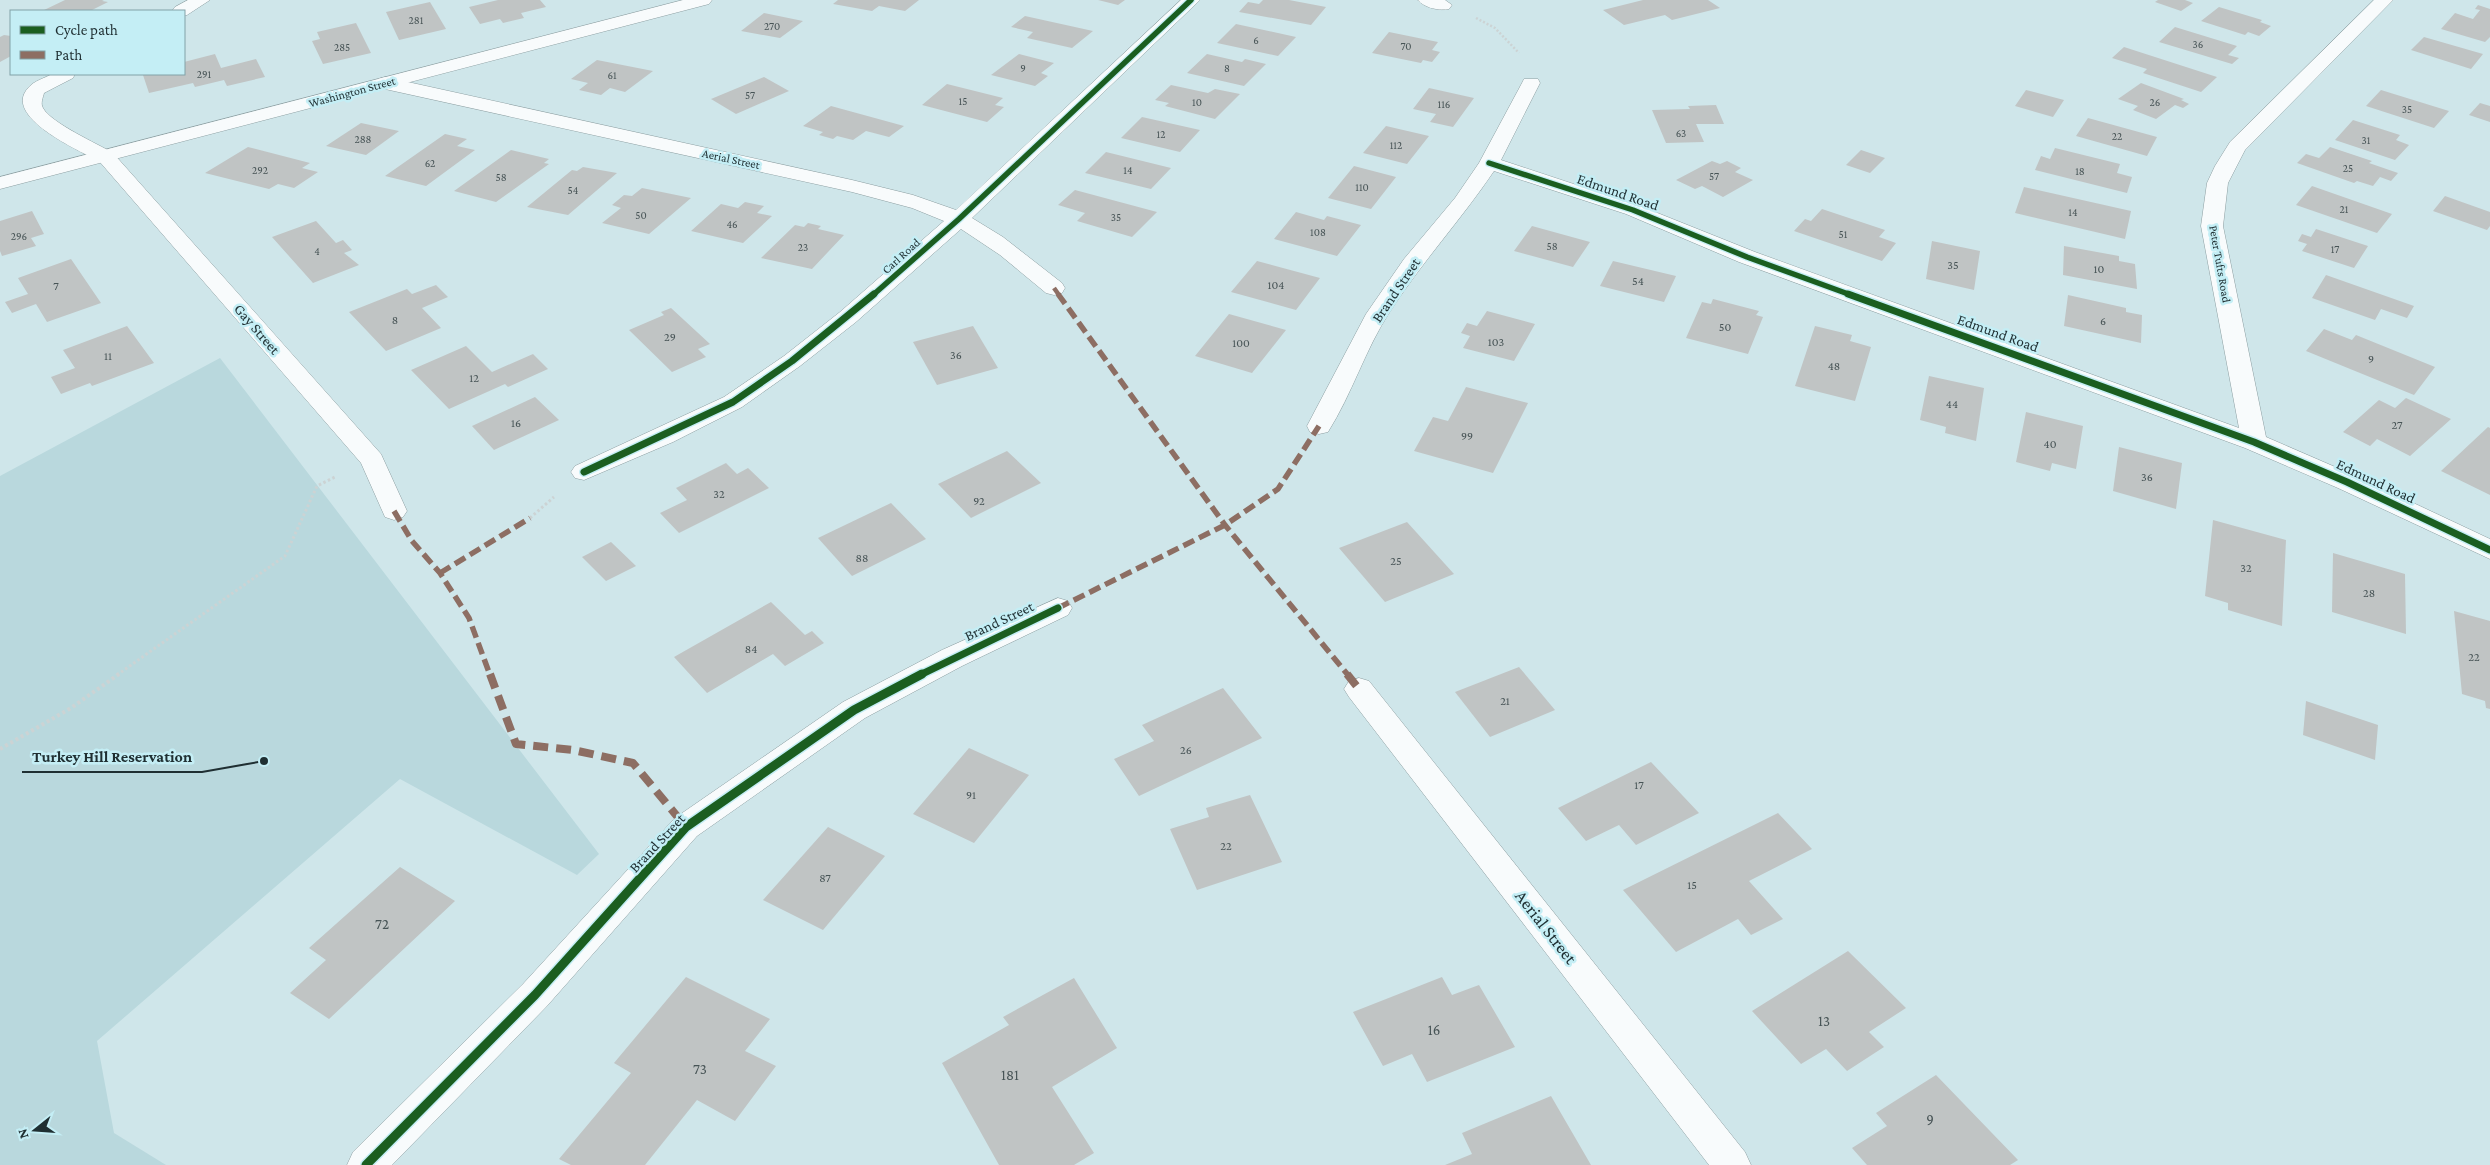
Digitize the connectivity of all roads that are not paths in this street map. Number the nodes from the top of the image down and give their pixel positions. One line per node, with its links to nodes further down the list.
1 (201, 0): 5 (street)
2 (703, 0): 7 (street, Washington Street)
3 (1191, 0): 12 (street, Carl Road)
4 (2384, 0): 15 (street, Peter Tufts Road)
5 (183, 10)
6 (64, 75): 9 (street, Gay Street)
7 (385, 83): 9 (street, Washington Street); 12 (street, Aerial Street)
8 (1531, 83): 10 (street)
9 (106, 157): 11 (street, Washington Street); 17 (street, Gay Street)
10 (1489, 163): 14 (street, Brand Street); 15 (street, Edmund Road)
11 (0, 183)
12 (959, 219): 13 (street, Aerial Street); 16 (street, Carl Road)
13 (1054, 288)
14 (1319, 426)
15 (2254, 442): 18 (street, Edmund Road)
16 (584, 472)
17 (394, 511)
18 (2490, 550)
19 (1058, 608): 21 (street, Brand Street)
20 (1359, 689): 22 (street, Aerial Street)
21 (366, 1165)
22 (1732, 1165)

